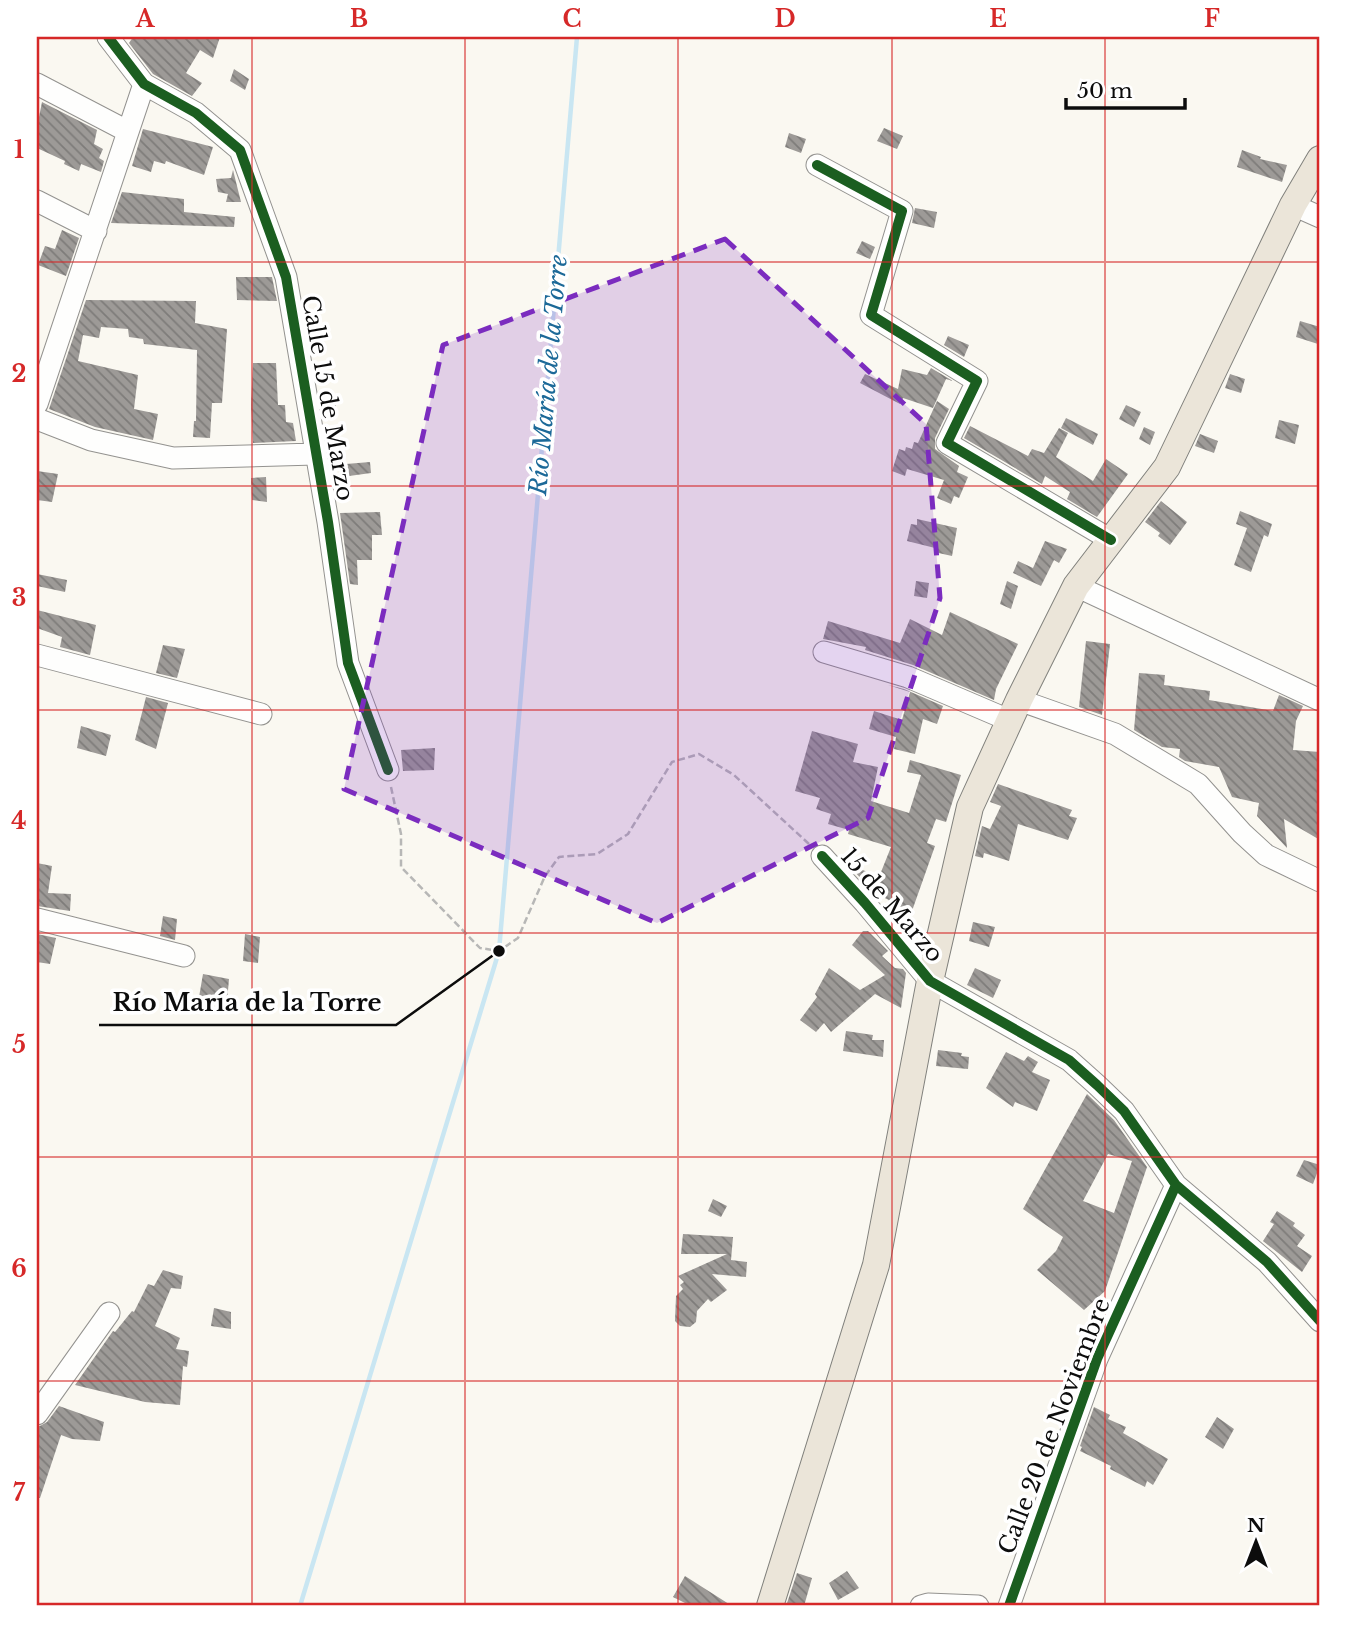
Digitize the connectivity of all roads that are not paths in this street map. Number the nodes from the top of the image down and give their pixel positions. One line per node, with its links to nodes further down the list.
1 (108, 37): 2 (street)
2 (144, 84): 4 (street); 13 (street, Calle 15 de Marzo)
3 (37, 85): 4 (street)
4 (127, 131): 10 (street)
5 (1320, 159): 8 (main road)
6 (817, 165): 14 (street)
7 (37, 201): 10 (street)
8 (1293, 205): 9 (street); 14 (main road)
9 (1320, 217)
10 (96, 231): 11 (street)
11 (37, 404)
12 (37, 419): 13 (street)
13 (315, 454): 21 (street, Calle 15 de Marzo)
14 (1111, 540): 15 (main road)
15 (1076, 586): 18 (street); 19 (main road)
16 (824, 652): 19 (street)
17 (37, 654): 20 (street)
18 (1320, 701)
19 (1015, 710): 23 (street); 26 (main road)
20 (261, 714)
21 (388, 770)
22 (822, 856): 26 (street, 15 de Marzo)
23 (1320, 881)
24 (37, 919): 25 (street)
25 (184, 956)
26 (930, 981): 27 (street); 31 (main road)
27 (1176, 1185): 29 (street); 34 (street, Calle 20 de Noviembre)
28 (109, 1313): 30 (street)
29 (1320, 1321)
30 (37, 1414)
31 (770, 1606)
32 (921, 1606): 33 (street)
33 (978, 1606)
34 (1009, 1606)

